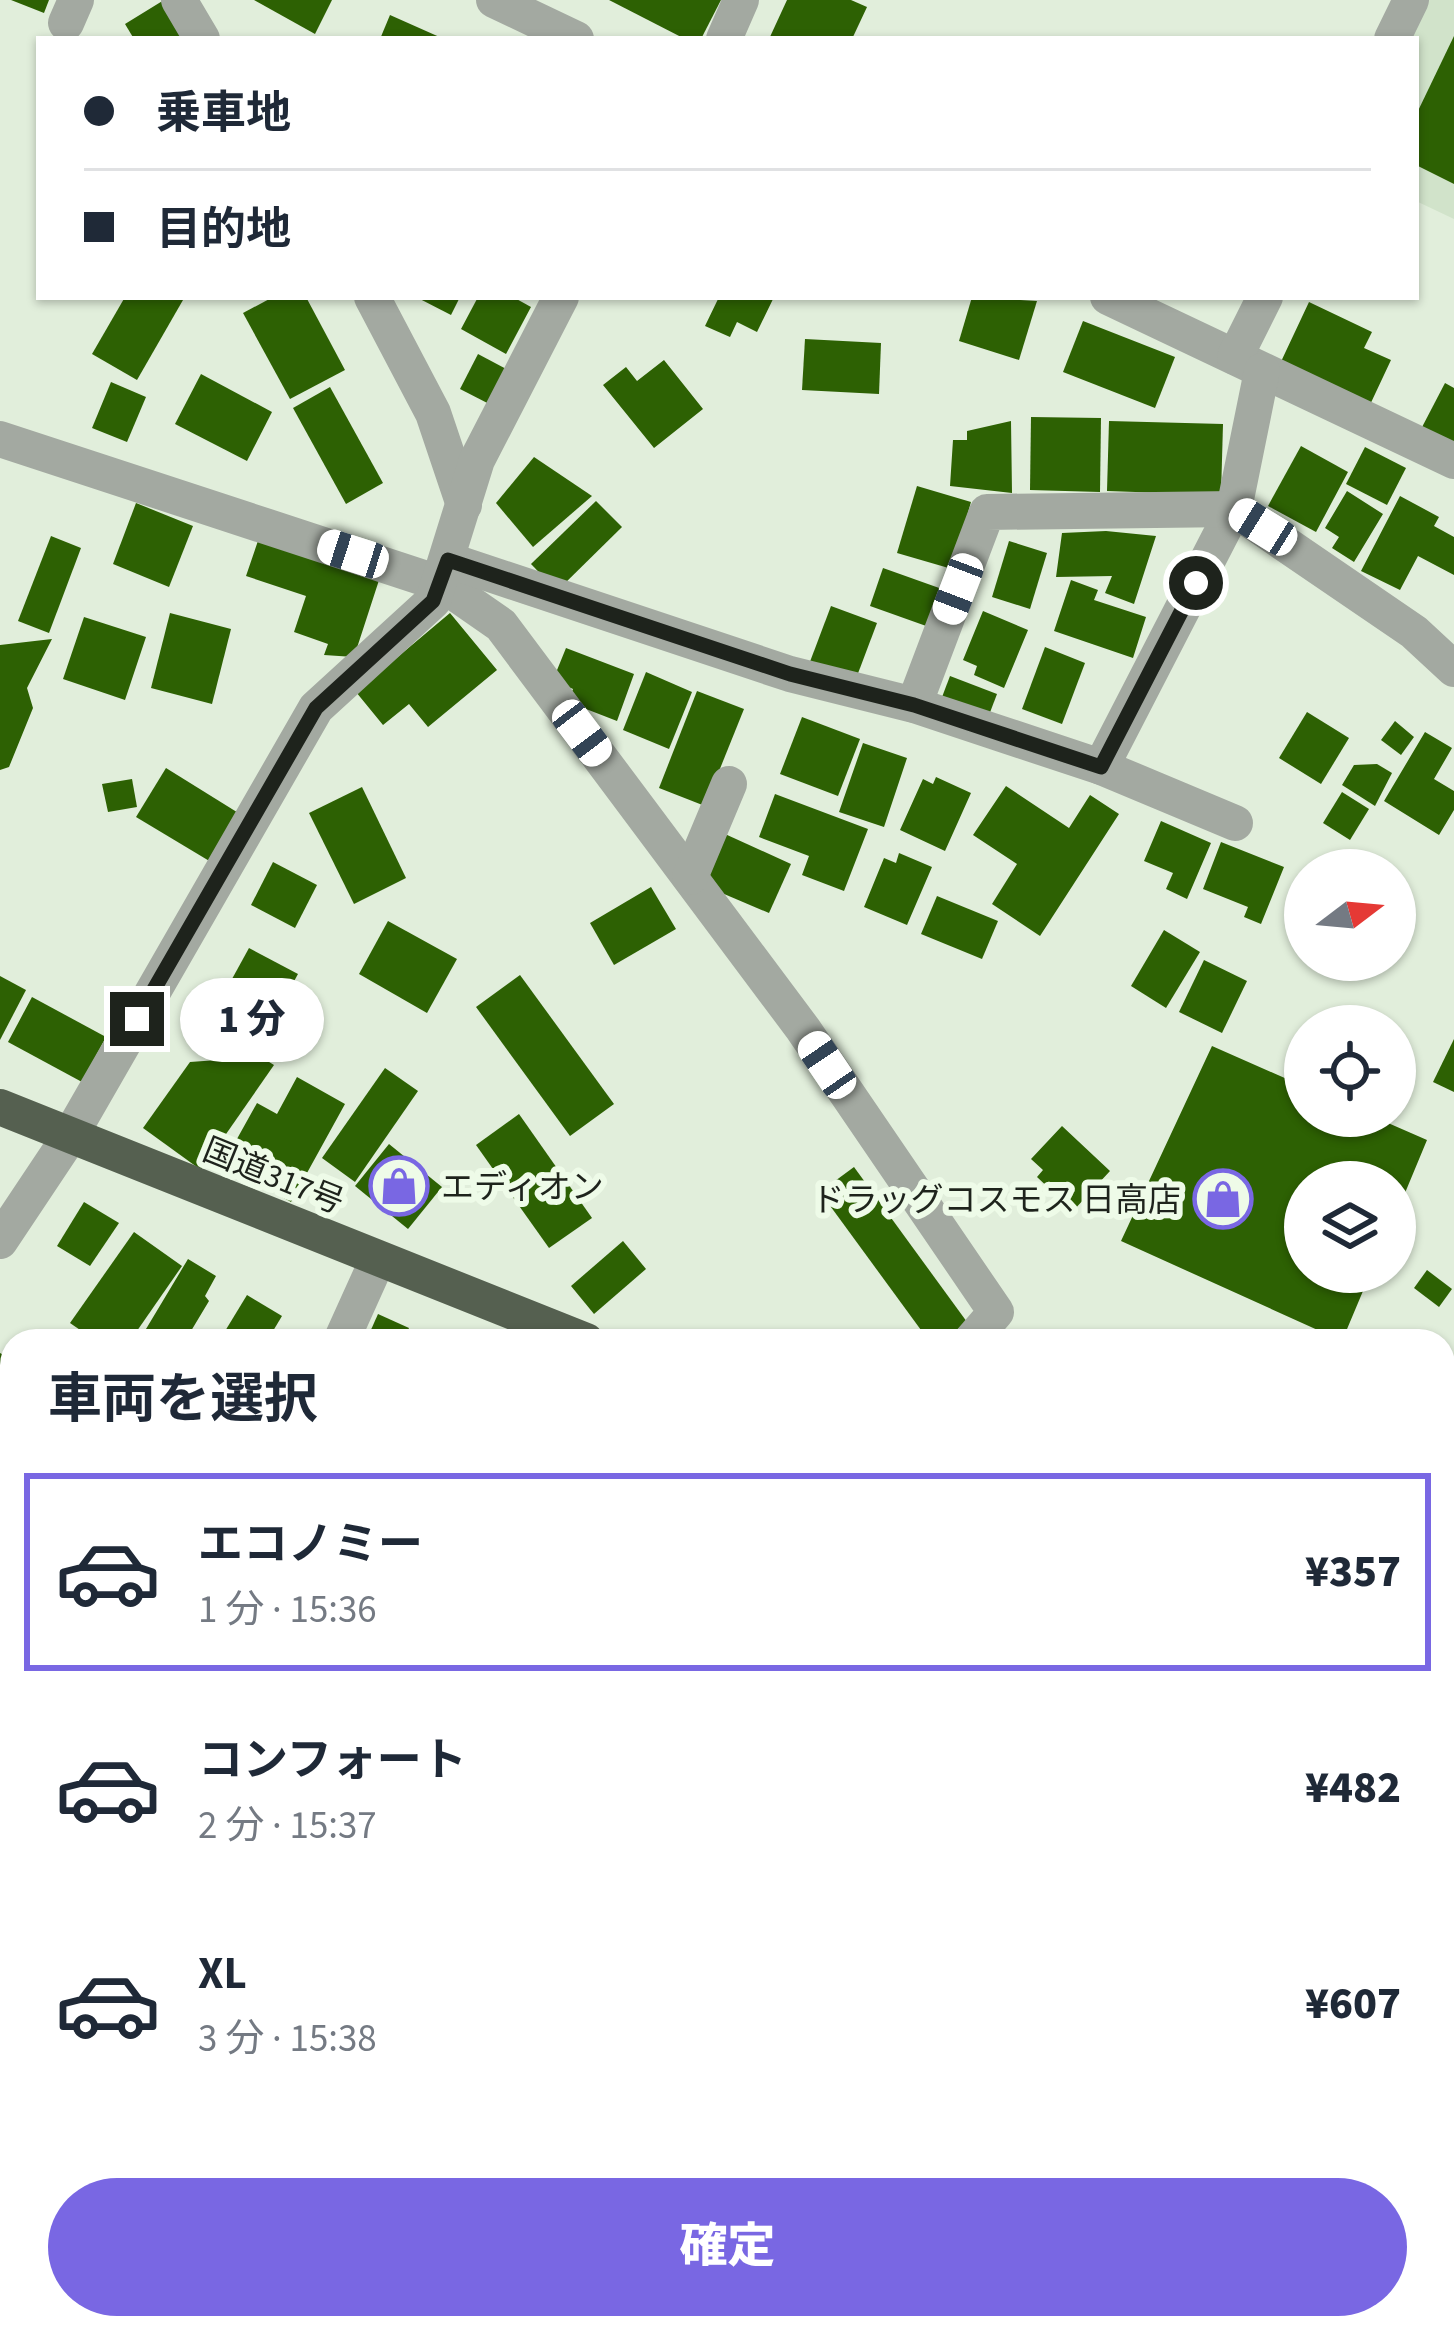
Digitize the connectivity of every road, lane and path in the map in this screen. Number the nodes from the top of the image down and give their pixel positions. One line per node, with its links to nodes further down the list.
1 (179, 0): 5 (street)
2 (494, 0): 6 (street)
3 (741, 0): 7 (street)
4 (1412, 0): 8 (street)
5 (200, 36)
6 (570, 36)
7 (725, 36)
8 (1394, 36)
9 (374, 300): 16 (street)
10 (559, 300): 16 (street)
11 (1114, 300): 13 (street)
12 (1264, 300): 13 (street)
13 (1248, 364): 15 (street); 17 (street)
14 (0, 439): 18 (street)
15 (1454, 460)
16 (464, 505): 18 (street)
17 (1234, 509): 19 (street); 20 (street); 21 (street)
18 (445, 572): 20 (street); 24 (street); 26 (street)
19 (1454, 669)
20 (914, 705): 21 (street)
21 (1101, 767): 23 (street)
22 (729, 784): 24 (street)
23 (1235, 824)
24 (690, 877): 31 (street)
25 (0, 1107): 26 (highway, 国道317号)
26 (70, 1136): 27 (street); 28 (highway, 国道317号)
27 (0, 1240)
28 (378, 1259): 29 (street); 30 (highway, 国道317号)
29 (346, 1329)
30 (556, 1329)
31 (981, 1329)

